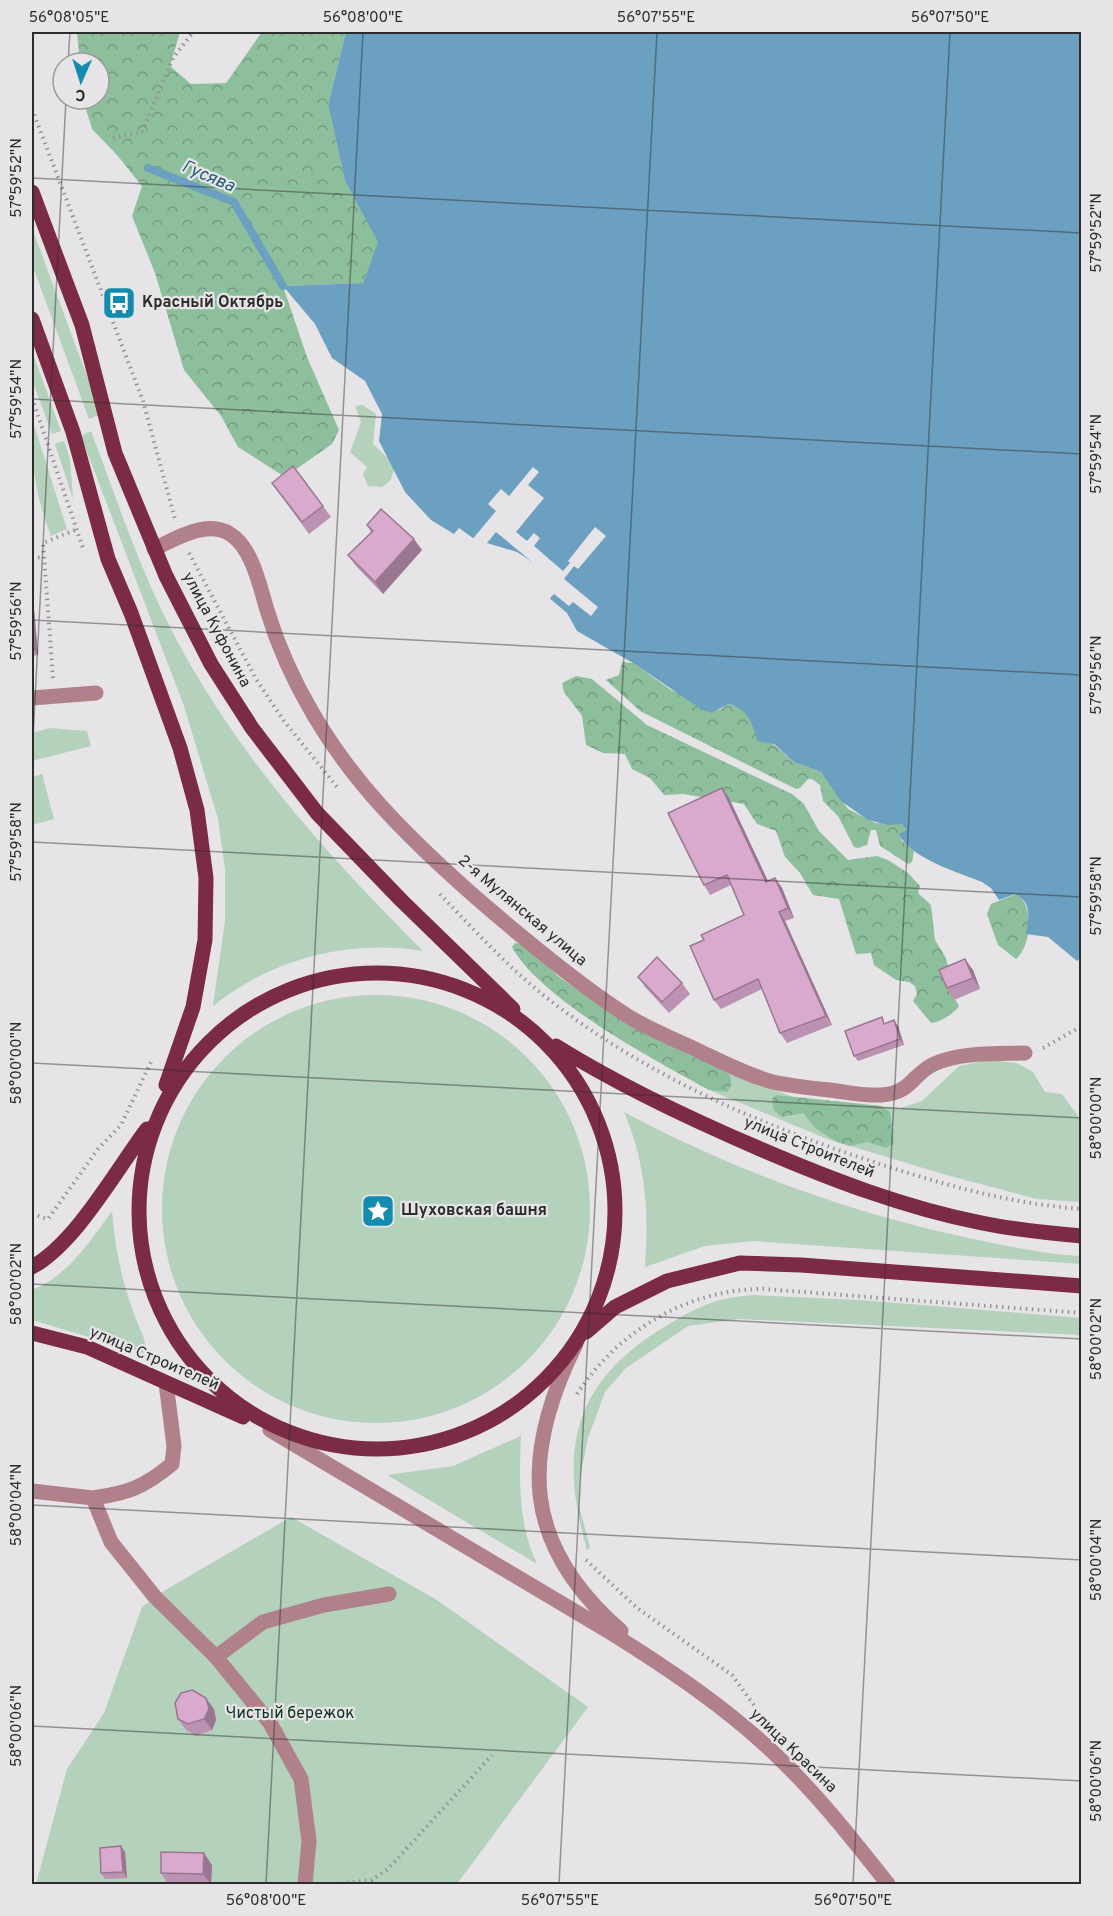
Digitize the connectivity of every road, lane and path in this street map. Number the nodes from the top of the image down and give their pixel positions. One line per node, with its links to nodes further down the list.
1 (192, 32): 3 (path)
2 (32, 109): 8 (path)
3 (113, 138)
4 (32, 192): 9 (main road, улица Куфонина)
5 (32, 319): 22 (main road)
6 (32, 398): 7 (path)
7 (75, 530): 10 (path); 11 (path)
8 (180, 536): 9 (street, 2-я Мулянская улица); 16 (path); 21 (street, 2-я Мулянская улица)
9 (154, 549): 19 (main road, улица Куфонина)
10 (84, 552)
11 (44, 557): 12 (path); 14 (path)
12 (32, 558)
13 (96, 693): 14 (street)
14 (54, 696): 15 (street)
15 (32, 698)
16 (338, 789)
17 (437, 891): 23 (path)
18 (1082, 1026): 21 (path)
19 (538, 1033): 22 (main road); 25 (main road, улица Строителей); 30 (main road)
20 (156, 1052): 24 (path)
21 (1024, 1053)
22 (153, 1118): 26 (main road); 33 (main road)
23 (1082, 1209)
24 (32, 1214)
25 (1082, 1236)
26 (32, 1267)
27 (1082, 1286): 30 (main road)
28 (1082, 1313): 32 (path)
29 (32, 1333): 31 (main road, улица Строителей)
30 (576, 1344): 33 (main road, улица Строителей); 39 (street)
31 (166, 1383): 33 (main road, улица Строителей); 35 (street)
32 (573, 1401)
33 (265, 1427): 39 (street)
34 (32, 1491): 35 (street)
35 (93, 1498): 38 (street)
36 (583, 1557): 40 (path)
37 (389, 1594): 38 (street)
38 (216, 1658): 42 (street)
39 (655, 1660): 44 (street, улица Красина)
40 (753, 1713)
41 (492, 1755): 43 (path)
42 (305, 1884)
43 (335, 1884)
44 (888, 1884)

